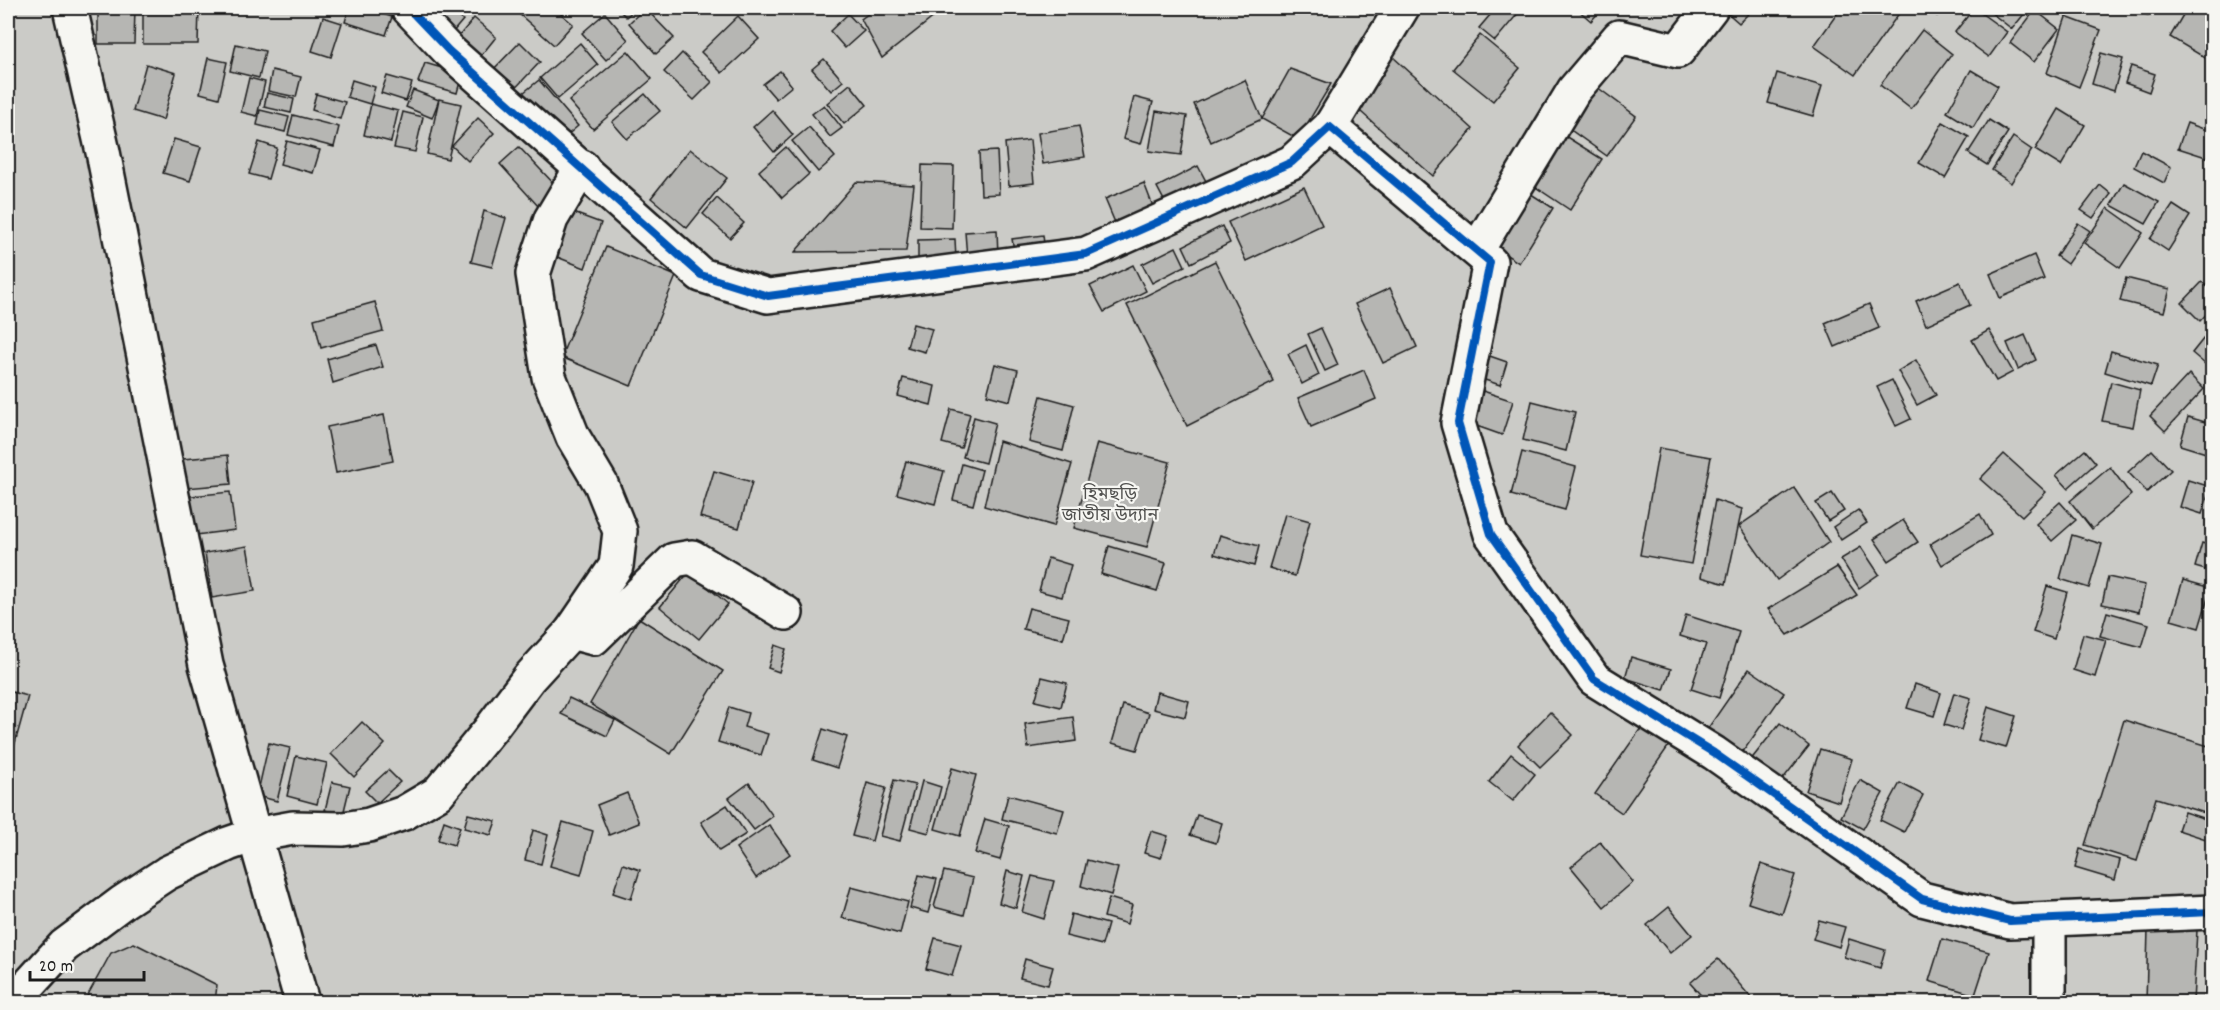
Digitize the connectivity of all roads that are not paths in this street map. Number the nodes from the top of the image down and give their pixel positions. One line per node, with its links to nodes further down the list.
1 (70, 8): 10 (street)
2 (408, 8): 6 (street)
3 (1402, 8): 5 (street)
4 (1711, 8): 7 (street)
5 (1330, 127): 6 (street); 7 (street)
6 (582, 167): 9 (street)
7 (1477, 250): 12 (street)
8 (786, 613): 9 (street)
9 (571, 632): 10 (street)
10 (254, 835): 13 (street); 14 (street)
11 (2212, 912): 12 (street)
12 (2049, 920): 15 (street)
13 (13, 1002)
14 (302, 1002)
15 (2049, 1002)

